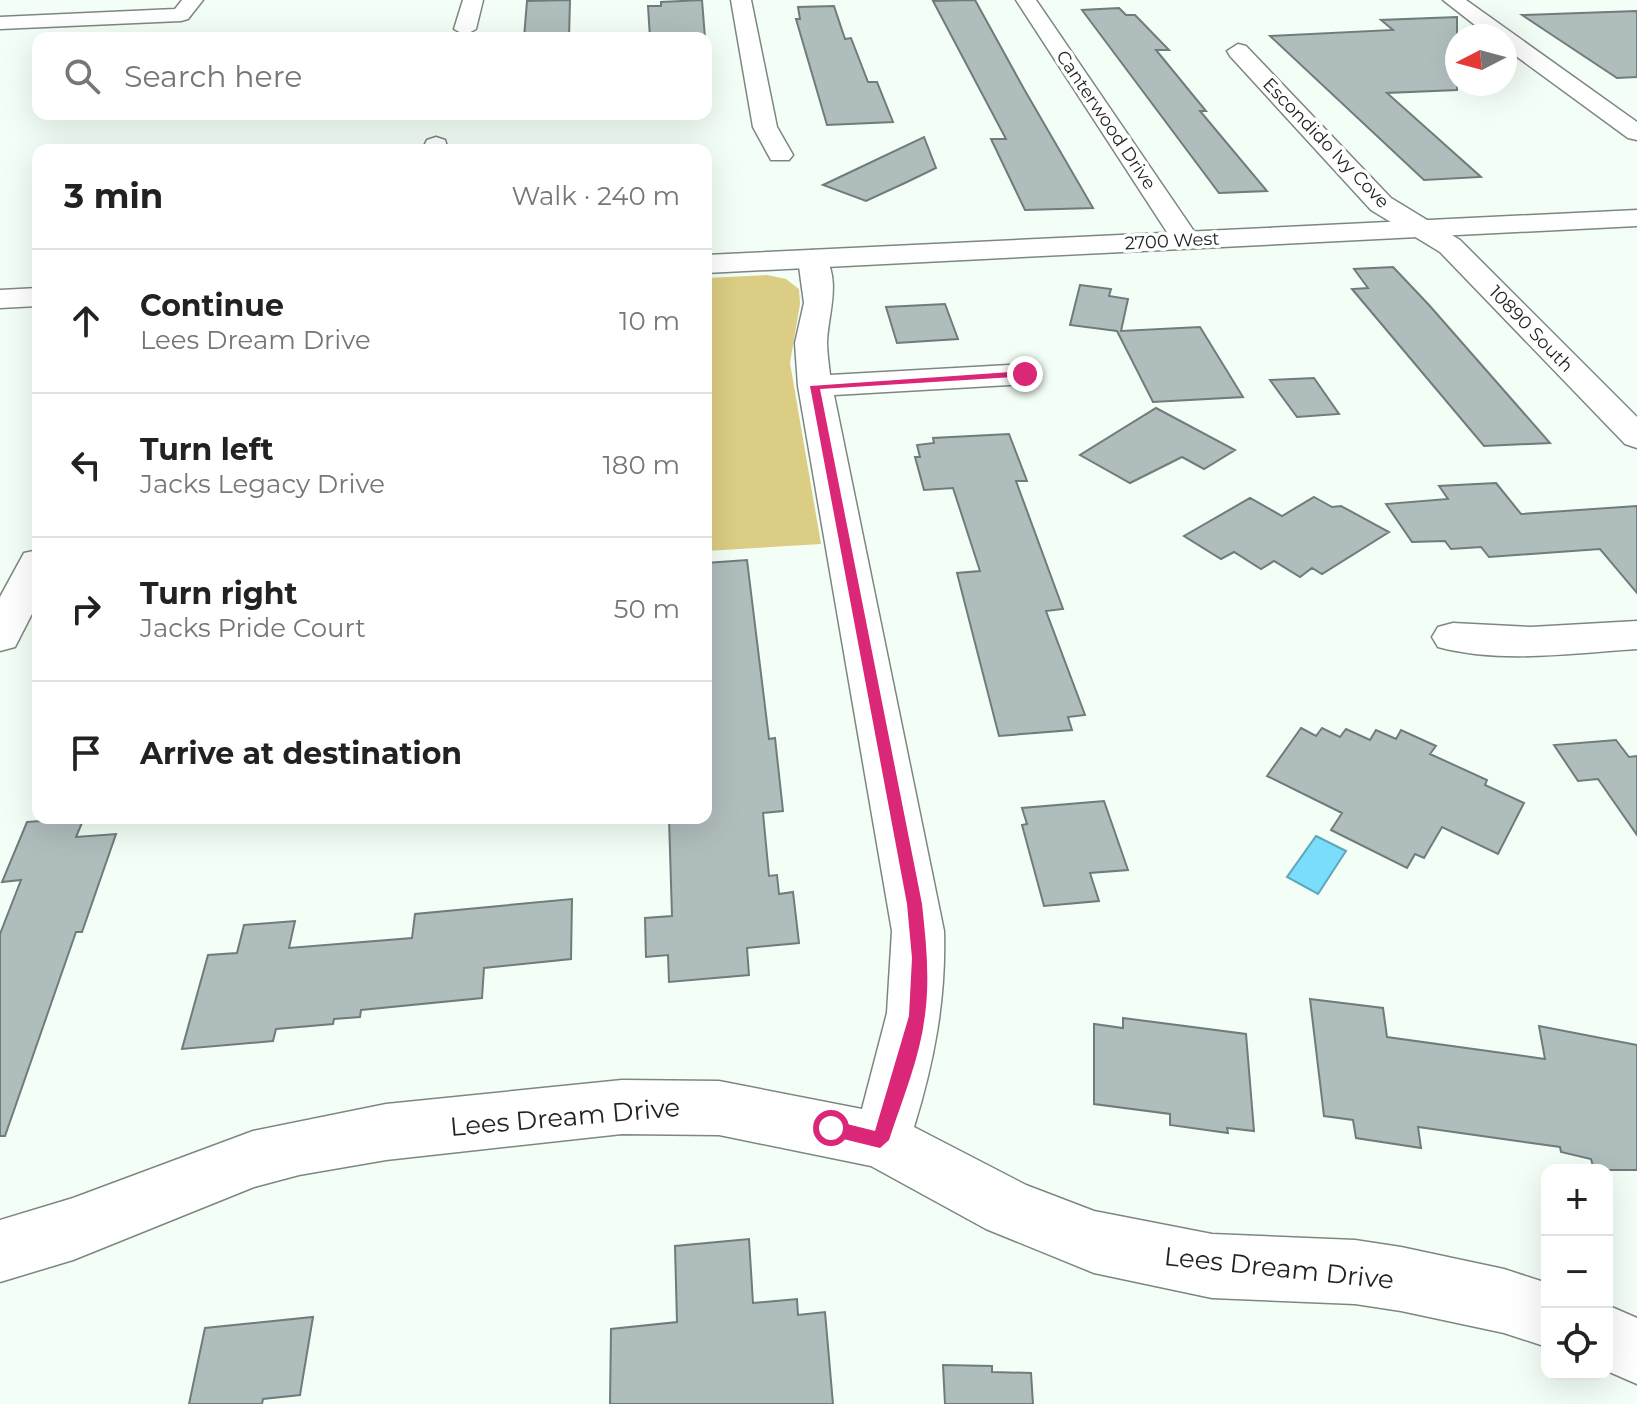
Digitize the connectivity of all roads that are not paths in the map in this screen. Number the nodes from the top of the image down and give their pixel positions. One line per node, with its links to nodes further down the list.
1 (193, 0): 6 (street)
2 (473, 0): 8 (street)
3 (741, 0): 12 (street)
4 (1026, 0): 15 (street, Canterwood Drive)
5 (1453, 0): 7 (street)
6 (0, 23)
7 (1486, 24)
8 (465, 29)
9 (1517, 46): 11 (street)
10 (1238, 51): 14 (street, Escondido Ivy Cove)
11 (1637, 133)
12 (780, 155)
13 (1637, 218): 14 (street, 2700 West)
14 (1419, 229): 15 (street, 2700 West); 22 (street, 10890 South)
15 (1186, 240): 16 (street, 2700 West)
16 (813, 259): 17 (street, 2700 West); 21 (street)
17 (712, 264)
18 (32, 297): 19 (street)
19 (0, 299)
20 (1025, 374): 21 (street)
21 (815, 386): 27 (street)
22 (1637, 437)
23 (32, 579): 24 (street)
24 (15, 627)
25 (1637, 635): 26 (street)
26 (1453, 637)
27 (880, 1140): 28 (street, Lees Dream Drive); 29 (street, Lees Dream Drive)
28 (0, 1251)
29 (1541, 1313)
30 (1613, 1341): 31 (street)
31 (1637, 1351)

